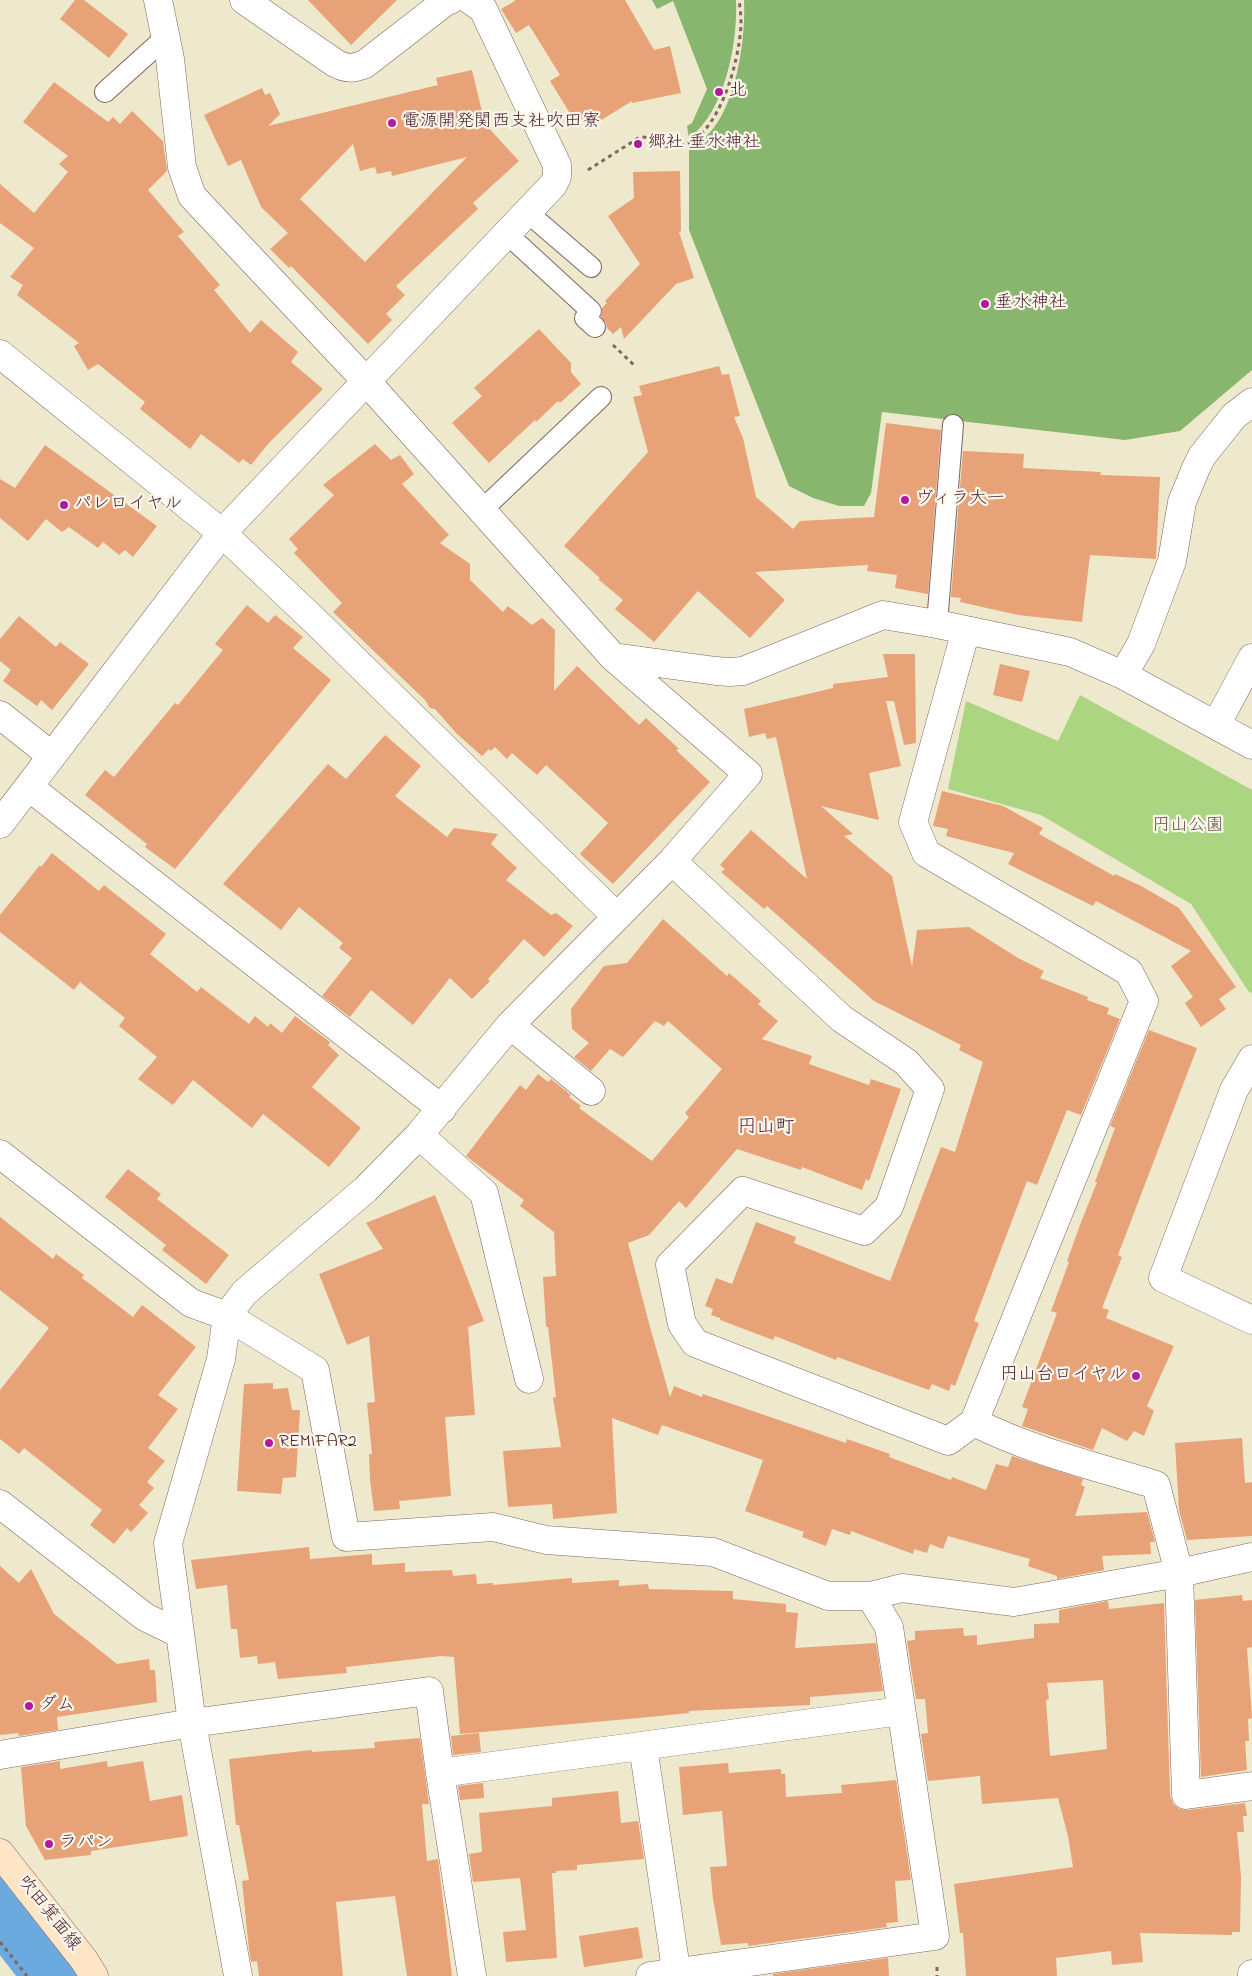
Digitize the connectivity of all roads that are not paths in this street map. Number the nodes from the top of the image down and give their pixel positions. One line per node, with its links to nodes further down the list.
1 (158, 0): 4 (street)
2 (244, 0): 3 (street)
3 (453, 0): 6 (street)
4 (166, 37): 5 (lane); 11 (street)
5 (105, 92)
6 (527, 212): 7 (street); 8 (lane)
7 (506, 233): 9 (lane); 11 (street)
8 (590, 267)
9 (595, 327)
10 (0, 354): 16 (street)
11 (366, 381): 15 (street); 16 (street)
12 (601, 397): 15 (lane)
13 (1252, 402): 21 (street)
14 (953, 425): 17 (lane)
15 (482, 510): 19 (street)
16 (222, 533): 25 (street); 29 (street)
17 (937, 624): 18 (street); 19 (street)
18 (966, 630): 21 (street); 40 (street)
19 (613, 657): 28 (street)
20 (1252, 658): 23 (street)
21 (1123, 675): 23 (street)
22 (0, 715): 25 (street)
23 (1216, 725): 24 (street)
24 (1252, 745)
25 (52, 756): 26 (street)
26 (29, 787): 27 (street); 34 (street)
27 (0, 824)
28 (672, 861): 29 (street); 40 (street)
29 (616, 916): 30 (street)
30 (510, 1025): 32 (street); 34 (street)
31 (1252, 1059): 33 (street)
32 (591, 1091)
33 (1243, 1094): 38 (street)
34 (442, 1109): 35 (street)
35 (419, 1135): 37 (street); 39 (street)
36 (0, 1154): 37 (street)
37 (227, 1316): 44 (street); 45 (street)
38 (1252, 1320)
39 (529, 1379)
40 (974, 1422): 43 (street)
41 (0, 1504): 45 (street)
42 (1252, 1557): 43 (street)
43 (1179, 1573): 44 (street); 51 (street)
44 (870, 1596): 46 (street)
45 (180, 1634): 47 (street)
46 (901, 1711): 48 (street); 53 (street)
47 (192, 1723): 49 (street); 50 (street); 55 (street)
48 (643, 1746): 50 (street); 53 (street)
49 (0, 1755)
50 (440, 1773): 56 (street)
51 (1252, 1786)
52 (0, 1853): 54 (main road, 吹田箕面線)
53 (677, 1974): 57 (street)
54 (94, 1976)
55 (238, 1976)
56 (472, 1976)
57 (650, 1976)

